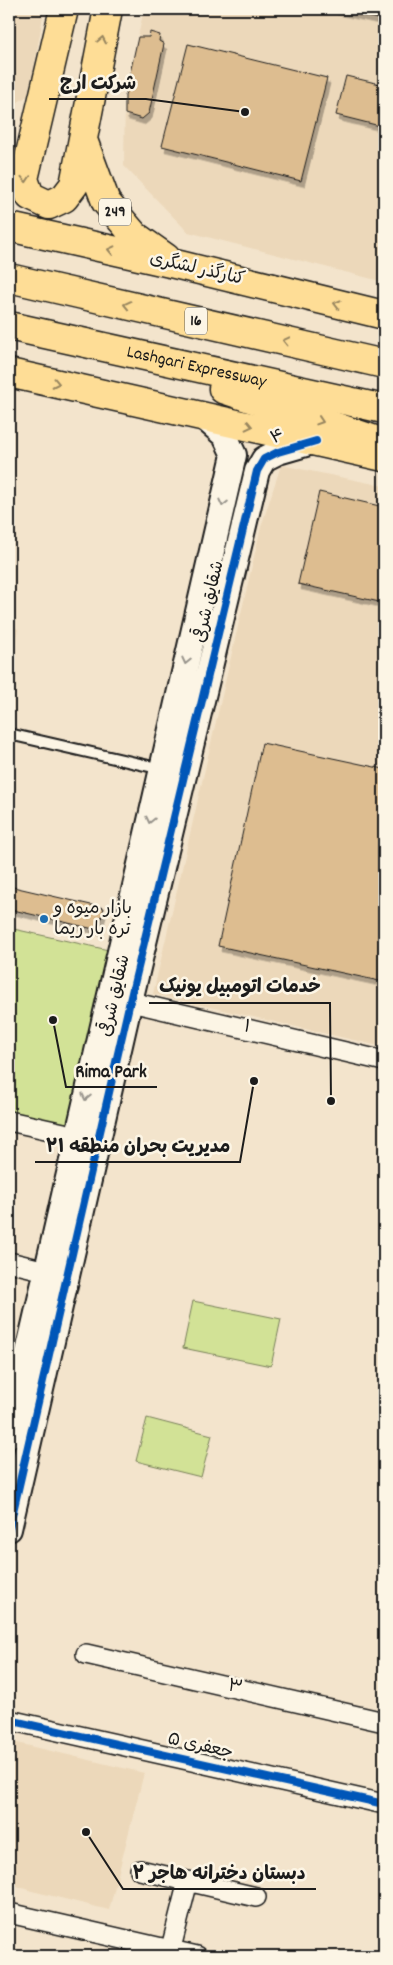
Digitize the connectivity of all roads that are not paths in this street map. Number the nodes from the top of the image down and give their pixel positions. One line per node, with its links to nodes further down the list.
1 (64, 9): 3 (main road)
2 (108, 9): 4 (main road, one-way to 2)
3 (35, 132): 4 (main road, one-way to 4); 5 (main road)
4 (83, 140): 7 (main road, 249)
5 (9, 149)
6 (9, 227): 7 (main road, کنارگذر لشگری, one-way to 6)
7 (174, 264): 9 (main road, کنارگذر لشگری, one-way to 7)
8 (9, 278): 12 (main road, 16, one-way to 8)
9 (384, 315)
10 (9, 326): 11 (main road, Lashgari Expressway)
11 (74, 340): 14 (main road, Lashgari Expressway); 17 (main road, one-way to 17)
12 (384, 364)
13 (9, 373): 15 (main road, one-way to 15)
14 (384, 409)
15 (201, 414): 16 (main road, one-way to 16); 21 (street, شقایق شرقی, one-way to 21)
16 (316, 441): 18 (main road); 19 (street, ۴)
17 (384, 443)
18 (384, 456)
19 (257, 471): 22 (street, شقایق شرقی)
20 (9, 737): 21 (lane)
21 (162, 769): 22 (street, شقایق شرقی, one-way to 22)
22 (120, 999): 23 (street, ۱); 25 (street, شقایق شرقی)
23 (384, 1061)
24 (9, 1121): 25 (street)
25 (88, 1139): 27 (street, شقایق شرقی); 28 (street, شقایق شرقی)
26 (9, 1262): 27 (street)
27 (46, 1271): 28 (street, شقایق شرقی)
28 (22, 1393): 29 (street, شقایق شرقی); 30 (street, شقایق شرقی)
29 (9, 1435)
30 (9, 1529)
31 (86, 1654): 33 (street, ۳)
32 (9, 1720): 34 (street, جعفری ۵)
33 (384, 1722)
34 (384, 1804)
35 (140, 1870): 36 (street)
36 (188, 1881): 37 (street); 39 (street)
37 (256, 1897)
38 (9, 1913): 39 (street)
39 (170, 1953): 40 (street)
40 (197, 1956)

